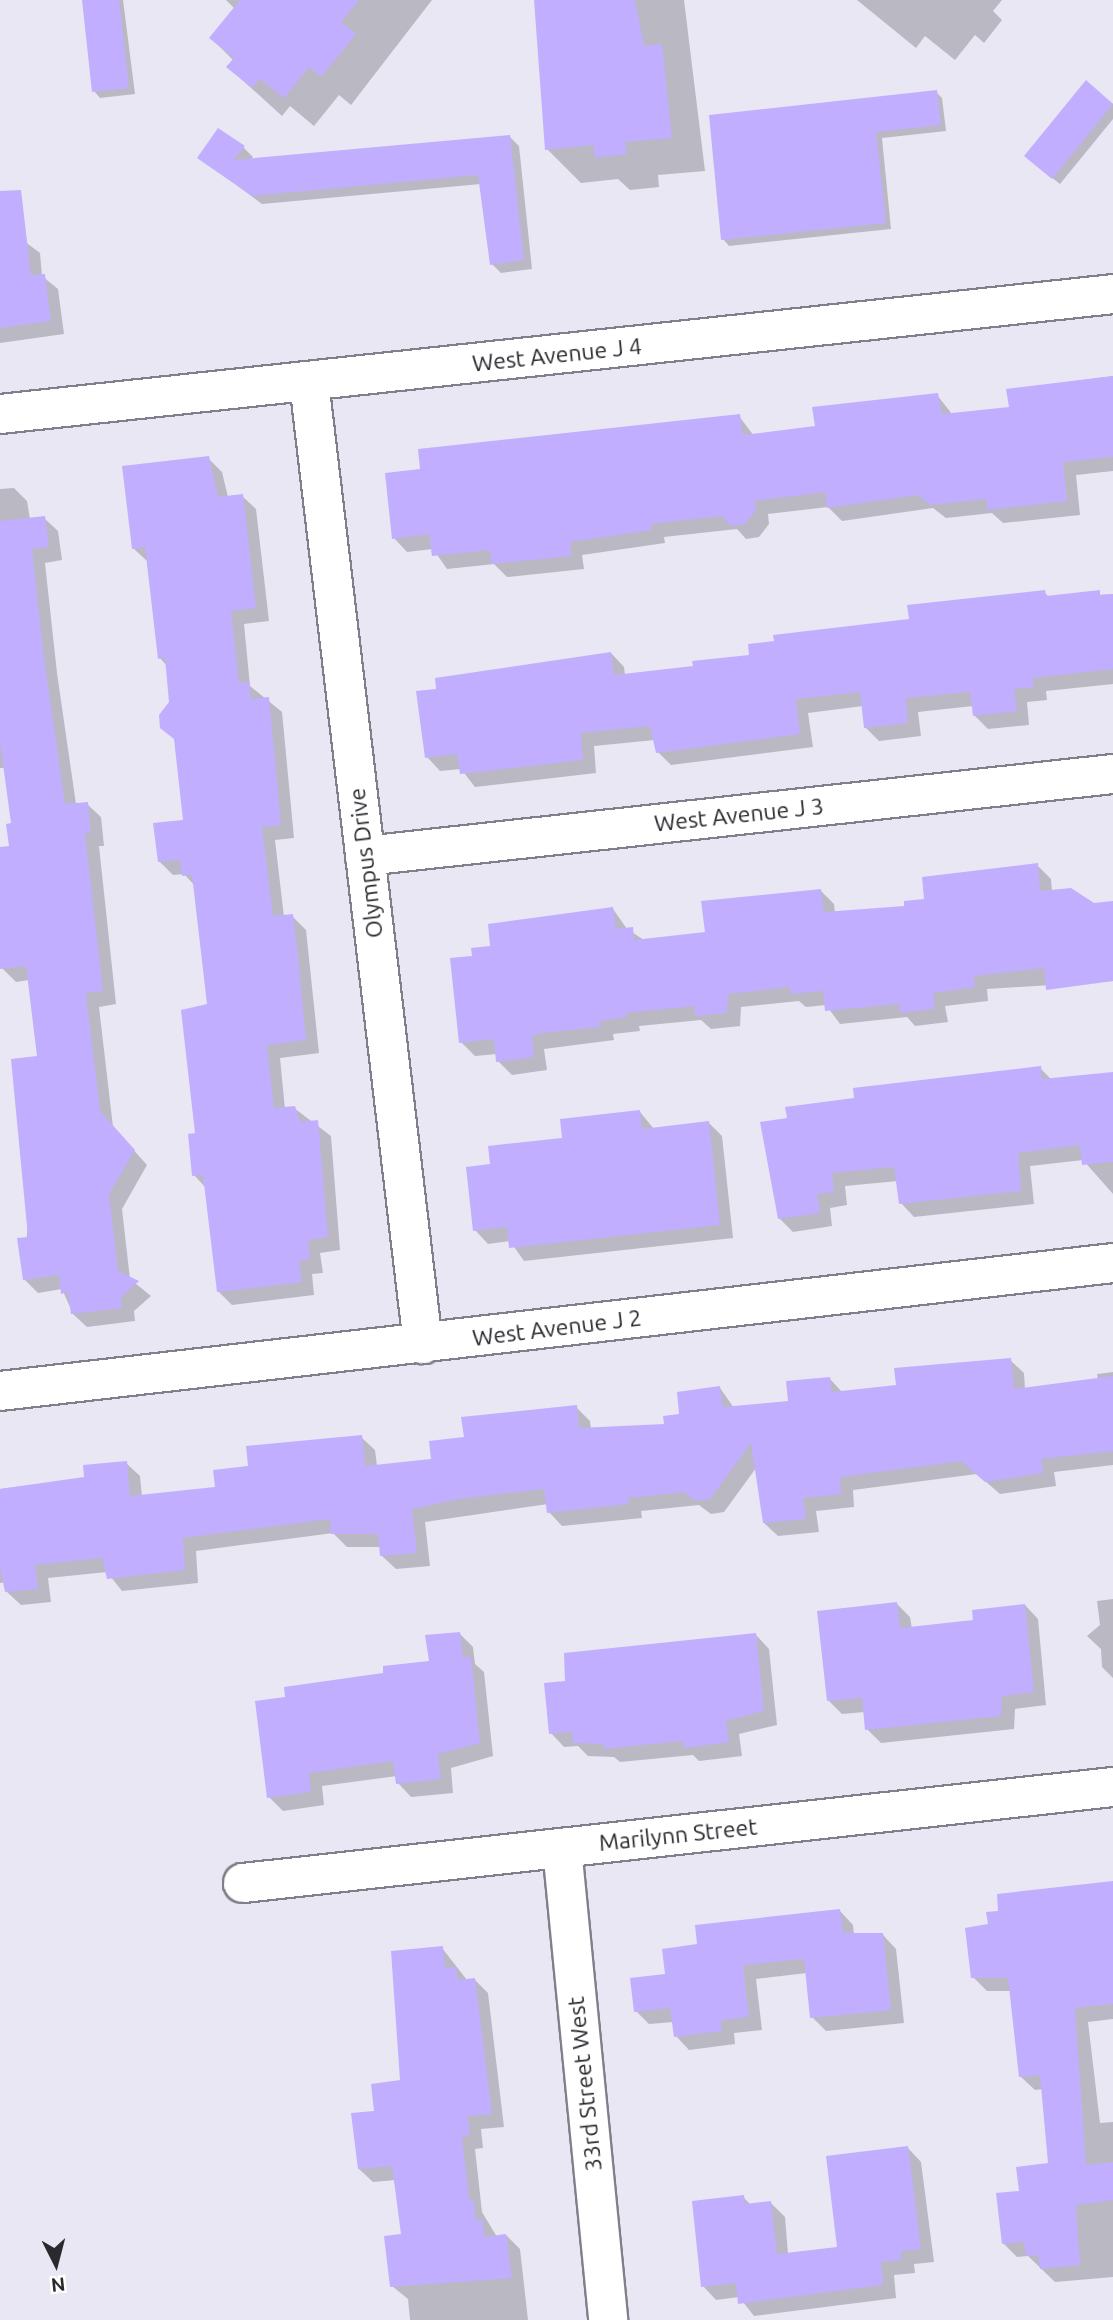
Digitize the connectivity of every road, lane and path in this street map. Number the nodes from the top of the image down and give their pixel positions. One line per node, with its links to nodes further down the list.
1 (1113, 294): 2 (street, West Avenue J 4)
2 (309, 382): 3 (street, West Avenue J 4); 5 (street, Olympus Drive)
3 (0, 414)
4 (1113, 774): 5 (street, West Avenue J 3)
5 (365, 856): 7 (street, Olympus Drive)
6 (1113, 1263): 7 (street, West Avenue J 2)
7 (423, 1344): 8 (street, West Avenue J 2)
8 (0, 1391)
9 (1113, 1787): 10 (street, Marilynn Street)
10 (562, 1848): 11 (street, Marilynn Street); 12 (street, 33rd Street West)
11 (243, 1882)
12 (608, 2320)

